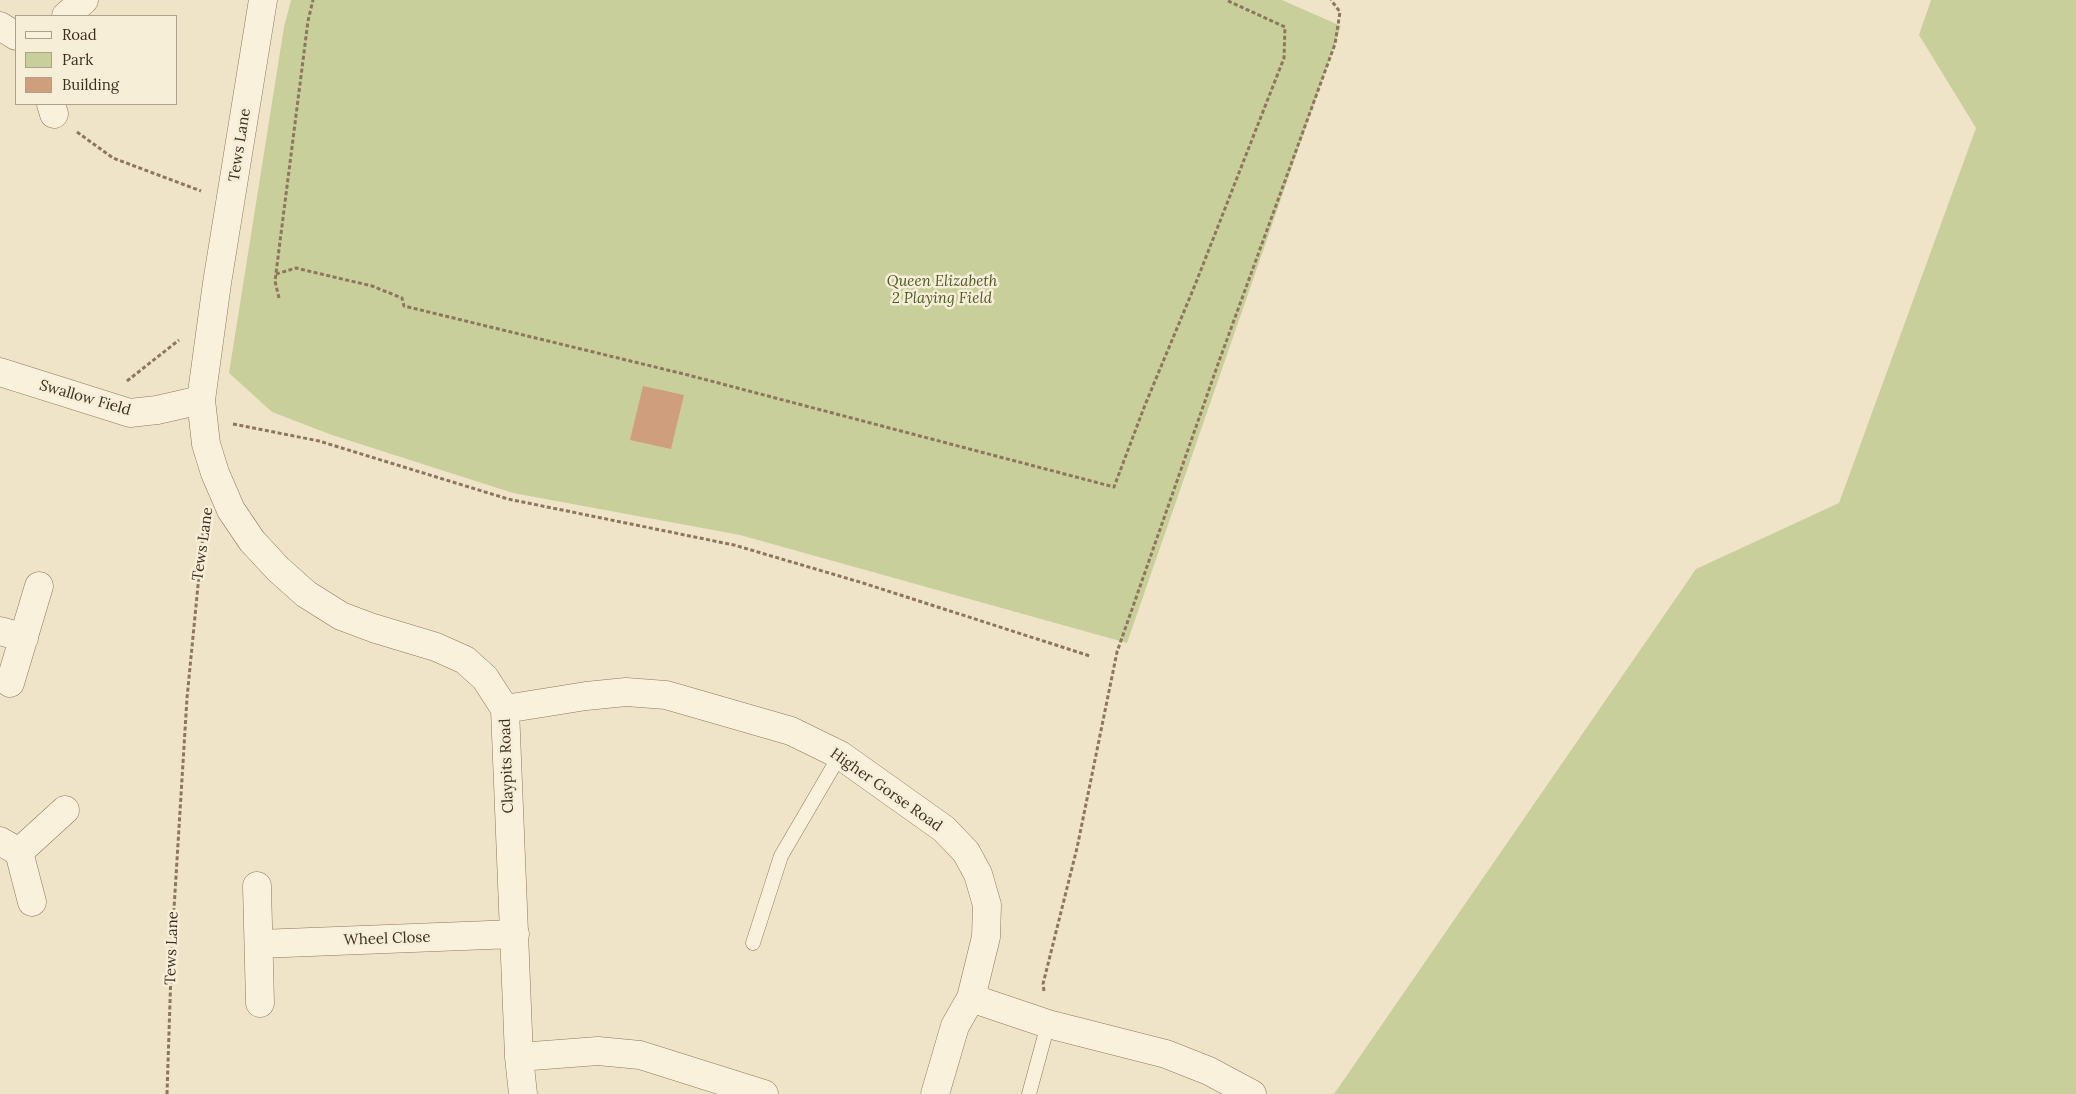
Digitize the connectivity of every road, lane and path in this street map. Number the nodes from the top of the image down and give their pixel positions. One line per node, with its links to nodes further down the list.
1 (84, 0): 6 (street)
2 (263, 0): 13 (street, Tews Lane)
3 (313, 0): 11 (path)
4 (1226, 0): 11 (path)
5 (1331, 0): 34 (path)
6 (67, 15)
7 (0, 26): 8 (street)
8 (15, 35)
9 (52, 109): 10 (path)
10 (202, 191)
11 (276, 274): 12 (path)
12 (279, 298)
13 (213, 313): 15 (path); 16 (street, Tews Lane)
14 (0, 372): 15 (street, Swallow Field)
15 (99, 403): 16 (street, Swallow Field)
16 (203, 413): 17 (street, Tews Lane); 21 (path)
17 (215, 473): 23 (street, Claypits Road)
18 (205, 518): 36 (path, Tews Lane)
19 (39, 586): 20 (street)
20 (12, 635): 22 (street)
21 (1090, 656)
22 (10, 683)
23 (505, 709): 24 (street, Higher Gorse Road); 29 (street, Claypits Road)
24 (840, 755): 30 (lane); 32 (street, Higher Gorse Road)
25 (65, 810): 26 (street)
26 (10, 847): 28 (street)
27 (258, 886): 31 (street)
28 (32, 902)
29 (515, 934): 31 (street, Wheel Close); 35 (street, Claypits Road)
30 (753, 943)
31 (259, 944): 33 (street)
32 (971, 998): 34 (street); 39 (street, Higher Gorse Road)
33 (260, 1003)
34 (1048, 1024): 40 (lane); 41 (street)
35 (519, 1057): 37 (street, Claypits Road); 38 (street)
36 (168, 1094)
37 (523, 1094)
38 (764, 1094)
39 (935, 1094)
40 (1029, 1094)
41 (1252, 1094)

